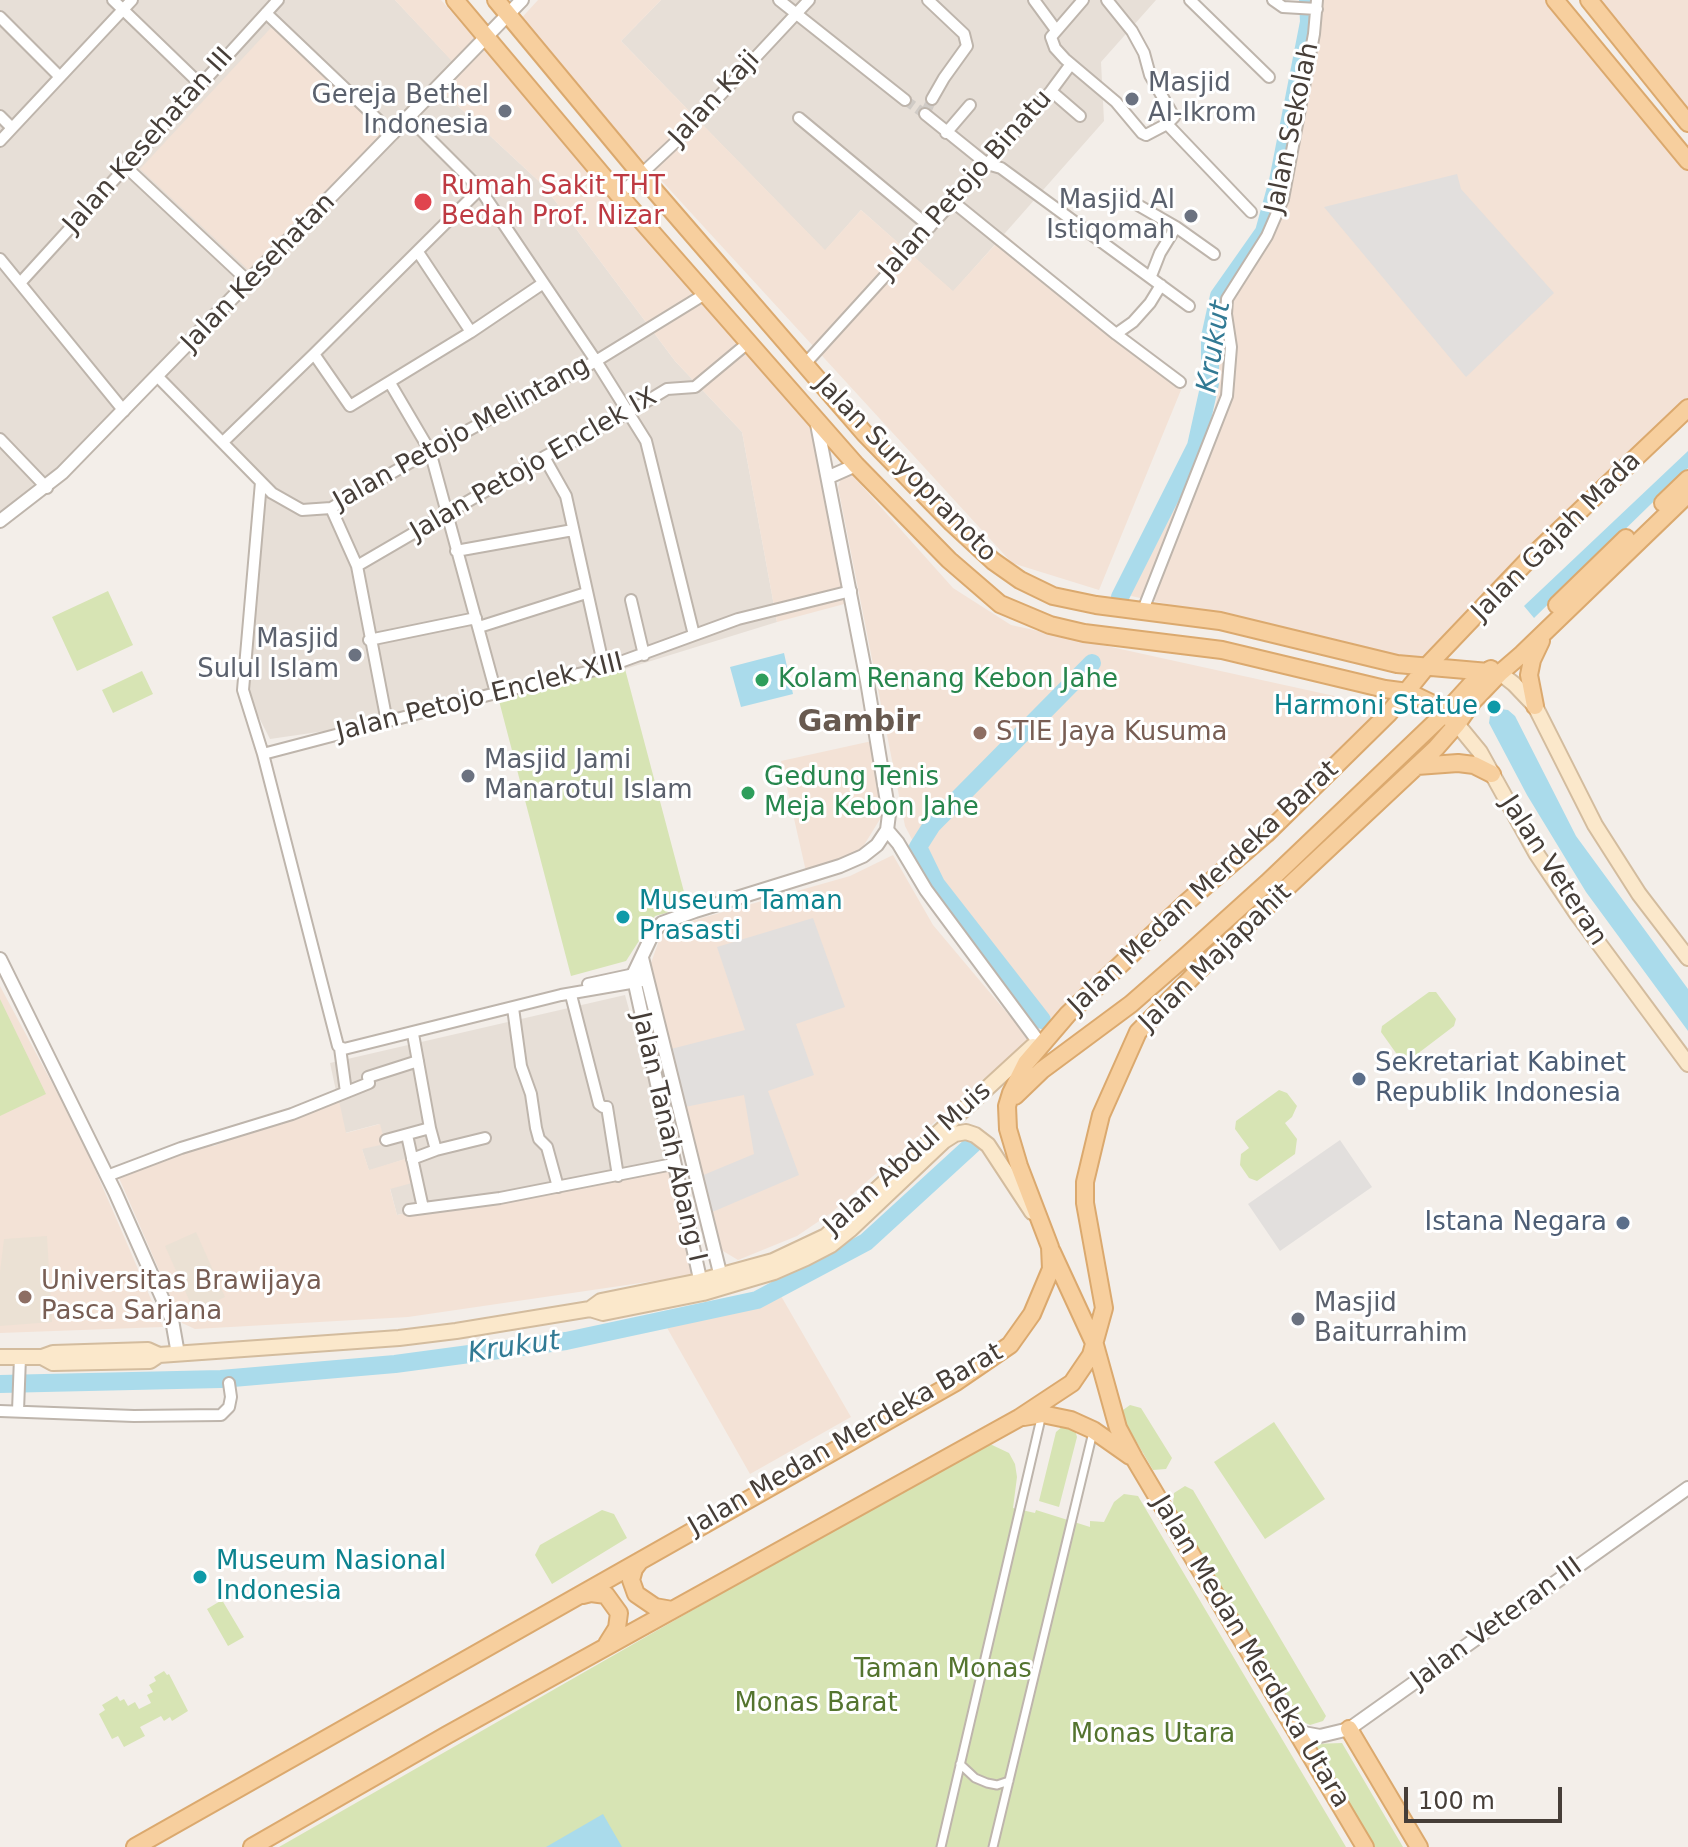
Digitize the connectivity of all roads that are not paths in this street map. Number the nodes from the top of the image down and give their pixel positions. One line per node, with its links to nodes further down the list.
1 (113, 0): 18 (street)
2 (132, 0): 18 (street)
3 (278, 0): 19 (street, Jalan Kesehatan III)
4 (455, 0): 24 (main road, Jalan Suryopranoto)
5 (496, 0): 21 (main road, Jalan Suryopranoto)
6 (522, 0): 21 (street, Jalan Kesehatan)
7 (779, 0): 20 (street)
8 (809, 0): 20 (street, Jalan Kaji)
9 (928, 0): 30 (street)
10 (1034, 0): 23 (street, Jalan Petojo Binatu)
11 (1083, 0): 23 (street)
12 (1107, 0): 39 (street)
13 (1190, 0): 27 (street)
14 (1273, 0): 17 (street)
15 (1555, 0): 44 (main road)
16 (1589, 0): 38 (main road)
17 (1315, 6): 97 (street, Jalan Sekolah)
18 (123, 9): 26 (street); 28 (street)
19 (266, 13): 28 (street, Jalan Kesehatan III); 42 (street)
20 (795, 14): 31 (street); 47 (street, Jalan Kaji)
21 (509, 15): 24 (street, Jalan Kesehatan); 47 (main road, Jalan Suryopranoto)
22 (0, 17): 26 (street)
23 (1056, 30): 25 (street, Jalan Petojo Binatu)
24 (487, 37): 36 (street, Jalan Kesehatan); 50 (main road, Jalan Suryopranoto)
25 (1071, 64): 29 (street, Jalan Petojo Binatu); 39 (street)
26 (60, 77): 40 (street)
27 (1269, 77)
28 (200, 84): 46 (street, Jalan Kesehatan III)
29 (1051, 91): 35 (street); 45 (street, Jalan Petojo Binatu)
30 (932, 99)
31 (905, 100)
32 (970, 105): 41 (street)
33 (925, 114): 41 (street)
34 (0, 116): 40 (street)
35 (1080, 116)
36 (409, 118): 42 (street, Jalan Kesehatan); 48 (street)
37 (799, 118): 53 (street)
38 (1688, 123)
39 (1167, 124): 52 (street)
40 (12, 128): 43 (street)
41 (946, 133): 45 (street)
42 (393, 134): 60 (street, Jalan Kesehatan)
43 (0, 141)
44 (1688, 161)
45 (987, 164): 51 (street, Jalan Petojo Binatu); 58 (street)
46 (126, 167): 59 (street, Jalan Kesehatan III); 60 (street)
47 (642, 175): 50 (street, Jalan Kaji); 70 (main road, Jalan Suryopranoto)
48 (480, 189): 55 (street); 61 (street)
49 (1117, 193): 54 (street)
50 (619, 195): 63 (main road, Jalan Suryopranoto)
51 (952, 201): 53 (street, Jalan Petojo Binatu); 66 (street)
52 (1251, 212)
53 (930, 227): 70 (street, Jalan Petojo Binatu)
54 (1176, 227): 56 (street); 58 (street)
55 (418, 252): 65 (street); 68 (street)
56 (1214, 254)
57 (0, 259): 59 (street)
58 (1151, 276): 62 (street)
59 (21, 282): 75 (street)
60 (249, 282): 71 (street, Jalan Kesehatan)
61 (542, 284): 65 (street); 69 (street)
62 (1161, 285): 64 (street); 66 (street)
63 (705, 294): 67 (main road, Jalan Suryopranoto); 69 (street, Jalan Petojo Melintang)
64 (1189, 306)
65 (471, 332): 73 (street)
66 (1116, 334): 72 (street)
67 (749, 342): 76 (street, Jalan Petojo Enclek IX); 77 (main road, Jalan Suryopranoto)
68 (314, 354): 73 (street); 79 (street)
69 (596, 361): 76 (street); 80 (street, Jalan Petojo Melintang)
70 (804, 365): 97 (main road, Jalan Suryopranoto)
71 (158, 377): 75 (street, Jalan Kesehatan); 79 (street, Jalan Petojo Melintang)
72 (1180, 382)
73 (390, 383): 80 (street)
74 (1688, 408): 103 (main road, Jalan Gajah Mada)
75 (124, 411): 86 (street, Jalan Kesehatan)
76 (629, 412): 81 (street, Jalan Petojo Enclek IX); 100 (street)
77 (817, 420): 82 (main road, Jalan Suryopranoto); 83 (street)
78 (0, 439): 86 (street)
79 (223, 442): 85 (street, Jalan Petojo Melintang)
80 (430, 451): 88 (street, Jalan Petojo Melintang); 89 (street)
81 (544, 457): 89 (street, Jalan Petojo Enclek IX); 91 (street)
82 (856, 465): 83 (street); 106 (main road, Jalan Suryopranoto)
83 (829, 477): 94 (street)
84 (1688, 479): 105 (main road)
85 (261, 482): 88 (street, Jalan Petojo Melintang); 113 (street)
86 (47, 488): 90 (street, Jalan Kesehatan)
87 (1688, 494): 99 (main road)
88 (331, 508): 93 (street)
89 (447, 513): 92 (street); 93 (street, Jalan Petojo Enclek IX)
90 (0, 521)
91 (573, 530): 92 (street); 95 (street)
92 (456, 551): 98 (street)
93 (357, 566): 101 (street)
94 (851, 591): 100 (street, Jalan Petojo Enclek XIII); 116 (street)
95 (586, 593): 98 (street); 104 (street)
96 (631, 600): 102 (street)
97 (1138, 610): 103 (main road, Jalan Suryopranoto)
98 (477, 623): 101 (street); 108 (street)
99 (1545, 632): 105 (main road); 109 (main road)
100 (694, 635): 102 (street, Jalan Petojo Enclek XIII)
101 (369, 640): 112 (street)
102 (644, 655): 104 (street, Jalan Petojo Enclek XIII)
103 (1427, 666): 105 (main road, Jalan Suryopranoto); 107 (main road, Jalan Medan Merdeka Barat)
104 (604, 668): 108 (street, Jalan Petojo Enclek XIII)
105 (1494, 672): 109 (main road); 111 (main road)
106 (1385, 689): 107 (main road, Jalan Suryopranoto); 110 (main road)
107 (1408, 692): 110 (main road, Jalan Medan Merdeka Barat); 111 (main road, Jalan Veteran)
108 (496, 693): 112 (street, Jalan Petojo Enclek XIII)
109 (1535, 706): 118 (main road)
110 (1389, 713): 124 (main road, Jalan Medan Merdeka Barat)
111 (1451, 719): 114 (main road, Jalan Majapahit); 115 (main road, Jalan Veteran); 131 (main road)
112 (387, 722): 113 (street, Jalan Petojo Enclek XIII)
113 (263, 754): 127 (street)
114 (1417, 766): 115 (main road); 148 (main road, Jalan Majapahit)
115 (1492, 774): 129 (main road, Jalan Veteran)
116 (887, 830): 117 (street, Jalan Tanah Abang I); 126 (street)
117 (642, 958): 120 (street, Jalan Tanah Abang I); 121 (street, Jalan Tanah Abang I)
118 (1688, 958)
119 (0, 959): 139 (street)
120 (648, 976): 121 (street, Jalan Tanah Abang I); 146 (street, Jalan Tanah Abang I)
121 (633, 978): 122 (street, Jalan Tanah Abang I); 138 (street, Jalan Tanah Abang I)
122 (566, 995): 123 (street, Jalan Tanah Abang I); 140 (street)
123 (513, 1008): 125 (street, Jalan Tanah Abang I); 141 (street)
124 (1068, 1014): 126 (main road, Jalan Abdul Muis); 131 (main road, Jalan Medan Merdeka Barat)
125 (413, 1034): 127 (street, Jalan Tanah Abang I); 128 (street)
126 (1038, 1041): 146 (main road, Jalan Abdul Muis)
127 (339, 1047): 130 (street)
128 (418, 1061): 130 (street); 132 (street)
129 (1688, 1064)
130 (346, 1092): 139 (street)
131 (1007, 1106): 144 (main road)
132 (430, 1128): 133 (street); 136 (street)
133 (407, 1135): 135 (street); 137 (street)
134 (485, 1138): 136 (street)
135 (386, 1140)
136 (436, 1150): 137 (street)
137 (412, 1159): 142 (street)
138 (673, 1164): 140 (street); 147 (street, Jalan Tanah Abang I)
139 (107, 1176): 149 (street)
140 (618, 1176): 141 (street)
141 (558, 1187): 142 (street)
142 (423, 1208): 143 (street)
143 (409, 1210)
144 (1041, 1226): 145 (main road); 146 (main road, Jalan Abdul Muis)
145 (1050, 1247): 148 (main road, Jalan Majapahit); 160 (main road, Jalan Medan Merdeka Barat)
146 (722, 1281): 147 (main road, Jalan Abdul Muis)
147 (702, 1287): 149 (main road, Jalan Abdul Muis)
148 (1095, 1345): 156 (main road); 158 (main road, Jalan Majapahit)
149 (178, 1354): 151 (main road, Jalan Abdul Muis)
150 (0, 1357): 151 (main road, Jalan Abdul Muis)
151 (20, 1362): 154 (street)
152 (229, 1383): 154 (street)
153 (0, 1411): 154 (street)
154 (18, 1411)
155 (1042, 1414): 156 (main road); 157 (main road); 166 (street)
156 (1019, 1418): 162 (main road)
157 (1093, 1430): 158 (main road); 167 (street)
158 (1134, 1458): 165 (main road, Jalan Medan Merdeka Utara)
159 (1688, 1488): 164 (street, Jalan Veteran III)
160 (641, 1559): 161 (main road, Jalan Medan Merdeka Barat); 162 (main road)
161 (577, 1596): 163 (main road); 168 (main road, Jalan Medan Merdeka Barat)
162 (672, 1610): 163 (main road)
163 (605, 1647): 169 (main road)
164 (1349, 1729): 165 (street, Jalan Veteran III); 173 (main road, Jalan Medan Merdeka Utara)
165 (1298, 1732): 172 (main road, Jalan Medan Merdeka Utara)
166 (960, 1764): 167 (street); 170 (street)
167 (1009, 1781): 171 (street)
168 (135, 1847)
169 (252, 1847)
170 (941, 1847)
171 (993, 1847)
172 (1365, 1847)
173 (1419, 1847)

